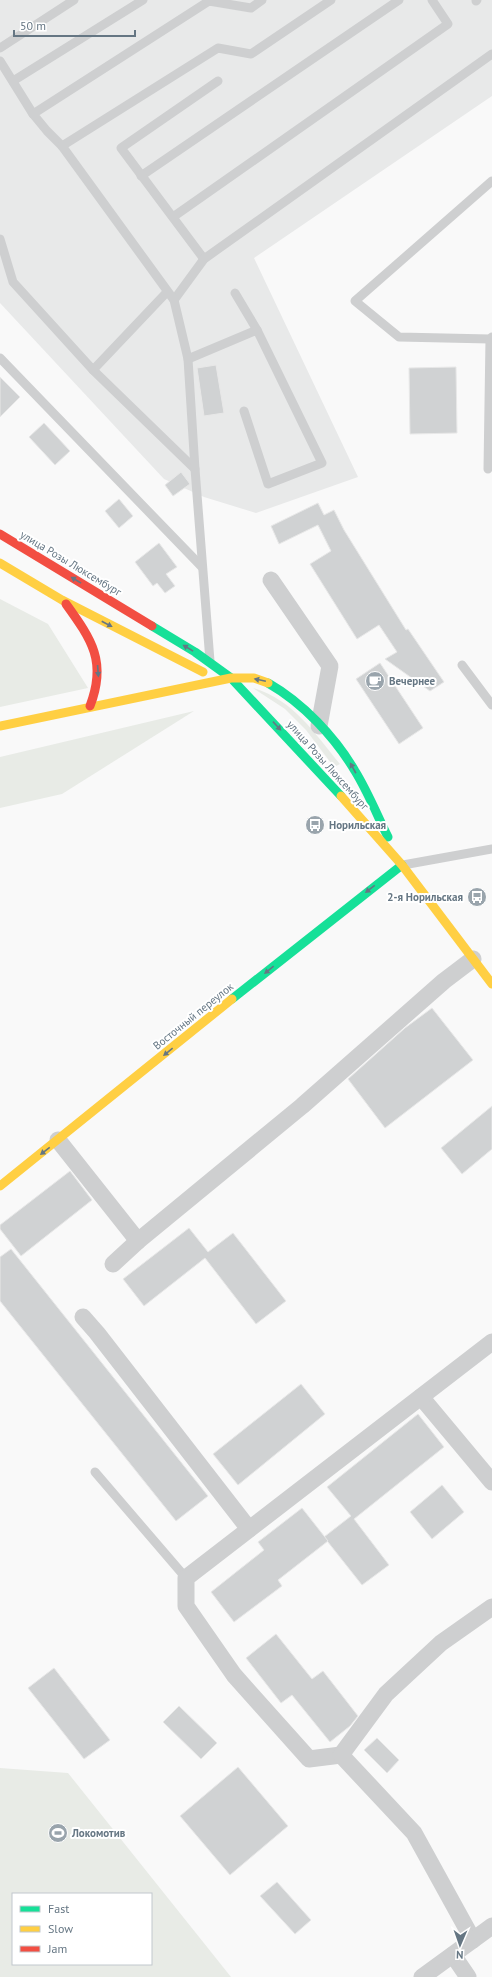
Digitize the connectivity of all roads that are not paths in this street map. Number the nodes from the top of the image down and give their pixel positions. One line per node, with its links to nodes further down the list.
1 (74, 0): 7 (lane)
2 (143, 0): 10 (lane)
3 (262, 0): 12 (lane)
4 (330, 0): 13 (lane)
5 (398, 0): 14 (lane)
6 (432, 0): 16 (lane)
7 (0, 48)
8 (492, 54): 18 (lane)
9 (0, 61): 10 (lane)
10 (13, 81): 12 (lane)
11 (218, 81): 14 (lane)
12 (33, 114): 13 (lane)
13 (62, 146): 19 (lane)
14 (142, 176): 16 (lane)
15 (492, 181): 23 (lane)
16 (173, 217): 18 (lane)
17 (0, 239): 26 (lane)
18 (204, 258): 21 (lane)
19 (167, 292): 21 (lane); 26 (lane)
20 (235, 293): 22 (lane)
21 (174, 300): 25 (lane)
22 (257, 330): 25 (lane); 27 (lane)
23 (491, 338): 29 (lane)
24 (0, 358): 32 (lane)
25 (188, 359): 28 (lane)
26 (93, 370): 28 (lane)
27 (244, 411)
28 (195, 469): 32 (lane)
29 (488, 469)
30 (0, 534): 35 (main road, улица Розы Люксембург, one-way to 30)
31 (0, 563): 34 (main road)
32 (202, 568): 35 (lane)
33 (271, 580): 41 (street)
34 (62, 600): 37 (main road, one-way to 37); 39 (main road, one-way to 39)
35 (210, 664): 37 (main road, улица Розы Люксембург)
36 (462, 665): 38 (lane)
37 (231, 678): 39 (main road); 41 (main road, one-way to 37); 43 (main road, улица Розы Люксембург, one-way to 43)
38 (492, 705)
39 (90, 706): 40 (main road)
40 (0, 726)
41 (319, 726): 43 (main road, one-way to 41)
42 (492, 849): 43 (lane)
43 (402, 865): 44 (main road, улица Розы Люксембург); 46 (main road, Восточный переулок, one-way to 46)
44 (473, 959): 45 (main road, улица Розы Люксембург); 48 (street)
45 (492, 984)
46 (58, 1140): 47 (main road, Восточный переулок, one-way to 47); 48 (street)
47 (0, 1186)
48 (138, 1240): 49 (street)
49 (113, 1264)
50 (83, 1318): 55 (street)
51 (492, 1342): 52 (street)
52 (421, 1397): 54 (street); 55 (street)
53 (95, 1472): 56 (lane)
54 (492, 1482)
55 (249, 1529): 56 (street)
56 (186, 1578): 58 (street)
57 (492, 1607): 58 (street)
58 (341, 1755): 60 (street)
59 (492, 1926): 60 (street)
60 (473, 1940): 61 (street)
61 (453, 1955): 62 (street); 63 (street)
62 (422, 1977)
63 (468, 1977)

